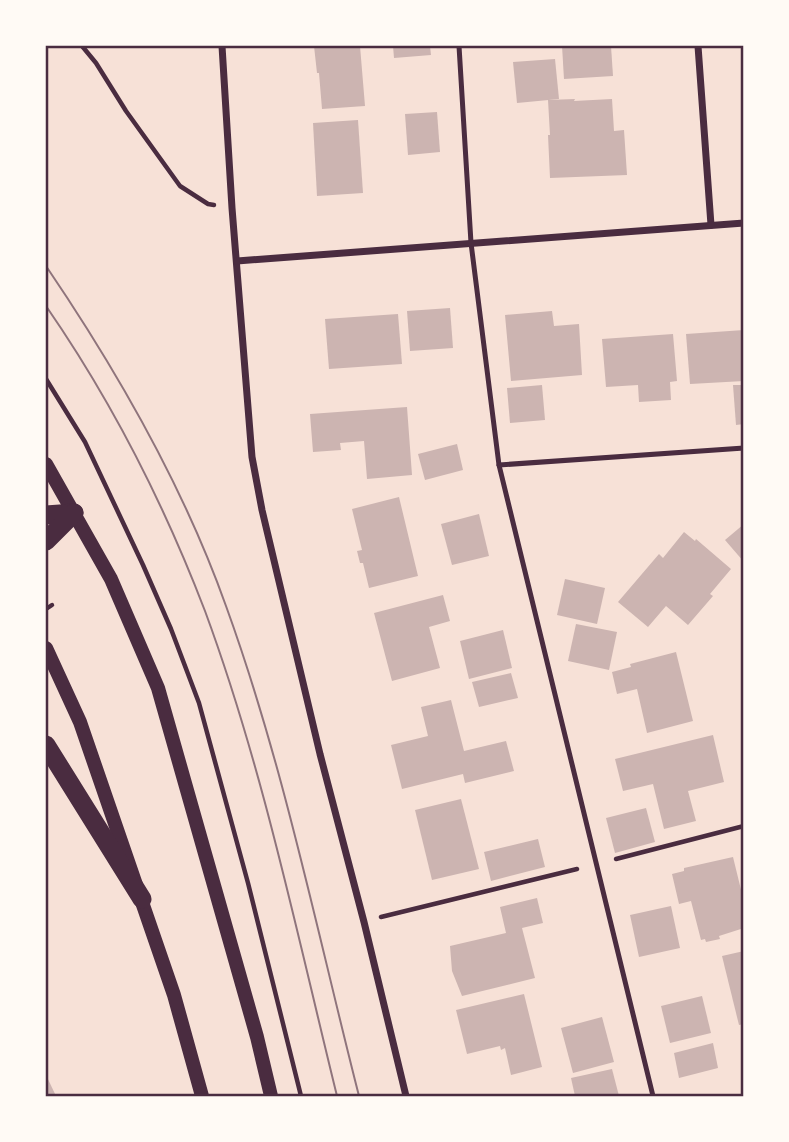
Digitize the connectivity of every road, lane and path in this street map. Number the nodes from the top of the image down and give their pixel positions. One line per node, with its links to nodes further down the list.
1 (82, 46): 5 (path)
2 (222, 46): 5 (street)
3 (459, 46): 8 (lane)
4 (698, 46): 7 (street)
5 (232, 208): 9 (street)
6 (744, 223): 7 (street)
7 (711, 225): 8 (street)
8 (471, 243): 9 (street); 12 (lane)
9 (237, 261): 23 (street)
10 (744, 449): 12 (lane)
11 (46, 464): 13 (main road)
12 (499, 465): 21 (lane)
13 (74, 513): 14 (highway); 15 (highway); 25 (main road)
14 (46, 515)
15 (46, 541)
16 (52, 606): 17 (path)
17 (46, 608)
18 (46, 648): 22 (main road)
19 (46, 745): 22 (highway)
20 (744, 826): 21 (path)
21 (597, 864): 23 (path); 27 (lane)
22 (142, 899): 24 (main road)
23 (364, 922): 26 (street)
24 (202, 1097)
25 (271, 1097)
26 (406, 1097)
27 (653, 1097)

